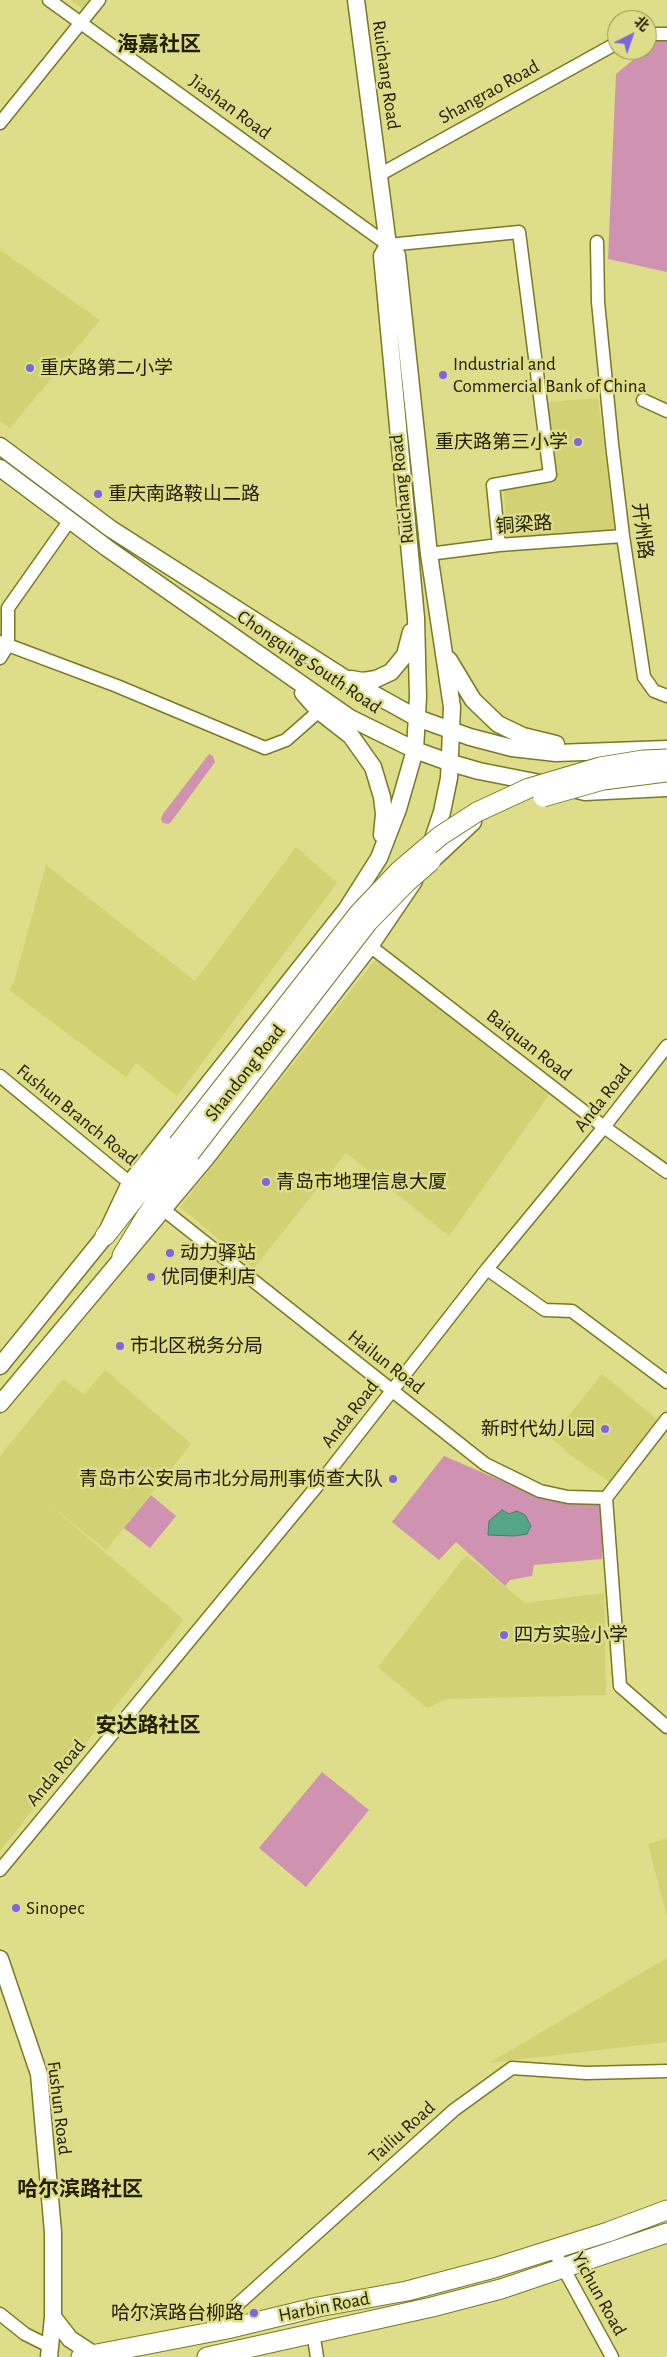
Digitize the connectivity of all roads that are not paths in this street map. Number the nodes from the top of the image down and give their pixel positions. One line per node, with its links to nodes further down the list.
1 (49, 0): 4 (street, Jiashan Road)
2 (99, 0): 4 (street)
3 (356, 0): 7 (main road, Ruichang Road)
4 (81, 23): 6 (street); 9 (street, Jiashan Road)
5 (607, 49): 7 (street, Shangrao Road)
6 (0, 123)
7 (379, 175): 9 (main road, Ruichang Road)
8 (597, 242): 15 (street, 开州路)
9 (388, 245): 16 (street); 17 (main road, Ruichang Road); 19 (main road, Ruichang Road)
10 (642, 400): 11 (street)
11 (667, 411)
12 (0, 446): 24 (main road, Chongqing South Road)
13 (0, 468): 14 (main road, Chongqing South Road)
14 (70, 520): 18 (street); 23 (main road, Chongqing South Road)
15 (623, 536): 16 (street, 铜梁路); 25 (street, 开州路)
16 (499, 545): 17 (street, 铜梁路)
17 (429, 554): 21 (main road, Ruichang Road)
18 (4, 611): 20 (street)
19 (416, 618): 24 (main road); 27 (main road, Ruichang Road)
20 (4, 644): 22 (street); 26 (street)
21 (445, 651): 28 (main road, Ruichang Road); 31 (main road)
22 (0, 658)
23 (281, 670): 26 (main road); 30 (main road, Chongqing South Road)
24 (343, 677): 27 (main road, Chongqing South Road)
25 (667, 696)
26 (319, 710): 37 (main road)
27 (417, 718): 28 (main road, Chongqing South Road); 30 (main road, Ruichang Road)
28 (452, 731): 31 (main road, Chongqing South Road); 33 (main road, Shandong Road)
29 (667, 749): 31 (main road, Chongqing South Road)
30 (415, 750): 33 (main road, Chongqing South Road); 37 (main road, Shandong Road)
31 (587, 752)
32 (667, 759): 43 (highway, bridge)
33 (451, 763): 36 (main road, Chongqing South Road); 38 (main road, Shandong Road)
34 (667, 772): 43 (highway, bridge)
35 (667, 788): 36 (main road, Chongqing South Road)
36 (585, 792): 38 (main road)
37 (379, 858): 45 (main road, Shandong Road)
38 (410, 889): 39 (main road, Shandong Road)
39 (370, 946): 42 (street, Baiquan Road); 46 (main road, Shandong Road)
40 (667, 1046): 42 (street, Anda Road)
41 (0, 1076): 45 (street, Fushun Branch Road)
42 (604, 1127): 44 (street, Baiquan Road); 49 (street, Anda Road)
43 (184, 1148): 47 (highway); 48 (highway)
44 (667, 1172)
45 (130, 1183): 47 (main road, Shandong Road)
46 (164, 1210): 48 (main road, Shandong Road); 52 (street, Hailun Road)
47 (105, 1236): 50 (main road, Shandong Road)
48 (122, 1256): 53 (main road, Shandong Road)
49 (487, 1269): 51 (street); 52 (street, Anda Road)
50 (0, 1366)
51 (667, 1382)
52 (392, 1392): 55 (street, Hailun Road); 57 (street, Anda Road)
53 (0, 1404)
54 (667, 1419): 55 (street)
55 (606, 1498): 56 (street)
56 (667, 1727)
57 (0, 1870)
58 (0, 1959): 65 (main road, Fushun Road)
59 (667, 2071): 67 (street, Tailiu Road)
60 (667, 2210): 62 (highway, Harbin Road)
61 (667, 2233): 63 (highway, Harbin Road)
62 (553, 2249): 63 (street, Yichun Road); 67 (highway, Harbin Road)
63 (564, 2268): 66 (highway, Harbin Road); 72 (street, Yichun Road)
64 (0, 2314): 68 (street)
65 (53, 2317): 68 (main road, Fushun Road); 69 (main road)
66 (313, 2332): 70 (highway, Harbin Road); 71 (street)
67 (206, 2333): 69 (highway, Harbin Road)
68 (50, 2352)
69 (87, 2355)
70 (207, 2357)
71 (317, 2357)
72 (612, 2357)

